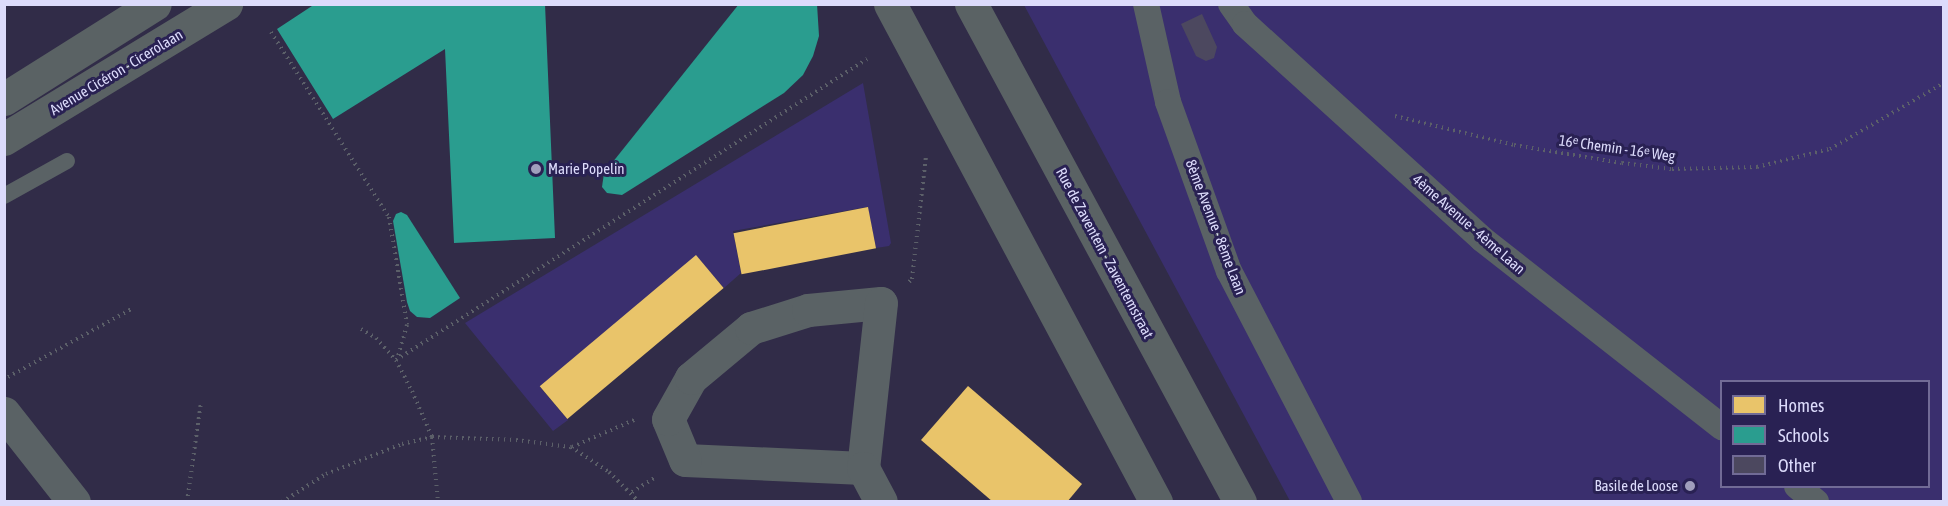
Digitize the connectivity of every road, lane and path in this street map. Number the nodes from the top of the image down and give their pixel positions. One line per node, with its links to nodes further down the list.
1 (154, 4): 10 (main road)
2 (226, 4): 12 (main road, Avenue Cicéron - Cicerolaan)
3 (890, 4): 35 (main road)
4 (971, 4): 36 (main road, Rue de Zaventem - Zaventemstraat)
5 (1146, 4): 37 (street, 8ème Avenue - 8ème Laan)
6 (1231, 4): 11 (street, 4ème Avenue - 4ème Laan)
7 (271, 32): 19 (path)
8 (867, 59): 19 (path)
9 (1944, 83): 11 (path, 16ᵉ Chemin - 16ᵉ Weg)
10 (4, 99)
11 (1344, 111): 24 (street, 4ème Avenue - 4ème Laan)
12 (4, 139)
13 (926, 156): 16 (path)
14 (68, 161): 15 (lane)
15 (4, 196)
16 (912, 279)
17 (134, 308): 20 (path)
18 (361, 329): 19 (path)
19 (397, 359): 25 (path)
20 (4, 379)
21 (679, 400): 26 (path); 27 (street); 27 (street)
22 (201, 402): 30 (path)
23 (7, 424): 29 (street)
24 (1720, 425)
25 (432, 437): 26 (path); 31 (path); 32 (path)
26 (571, 447): 33 (path)
27 (863, 468): 34 (street)
28 (1800, 488): 38 (street)
29 (74, 501)
30 (187, 501)
31 (282, 501)
32 (438, 501)
33 (639, 501)
34 (881, 501)
35 (1156, 501)
36 (1240, 501)
37 (1349, 501)
38 (1816, 501)

